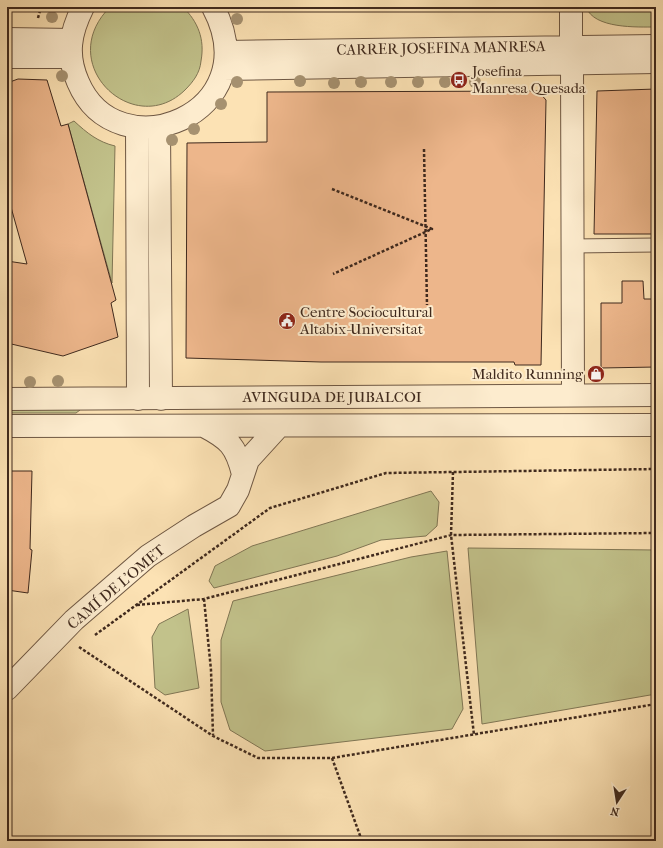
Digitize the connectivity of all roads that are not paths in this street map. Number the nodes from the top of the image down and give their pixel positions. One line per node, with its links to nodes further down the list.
1 (83, 7): 6 (street)
2 (213, 7): 9 (street)
3 (571, 7): 7 (street)
4 (7, 39): 6 (street)
5 (656, 46): 7 (street, CARRER JOSEFINA MANRESA)
6 (70, 48): 8 (street); 11 (street)
7 (572, 54): 9 (street, CARRER JOSEFINA MANRESA); 10 (street, CARRER JOSEFINA MANRESA); 14 (street)
8 (7, 57)
9 (225, 60): 12 (street)
10 (656, 62)
11 (137, 127): 12 (street); 18 (street)
12 (159, 127): 19 (street)
13 (656, 244): 14 (lane)
14 (573, 246): 15 (street)
15 (573, 395): 16 (street, AVINGUDA DE JUBALCOI); 19 (street, AVINGUDA DE JUBALCOI)
16 (656, 395)
17 (7, 399): 18 (street, AVINGUDA DE JUBALCOI)
18 (138, 399): 19 (street, AVINGUDA DE JUBALCOI)
19 (161, 399)
20 (656, 425): 23 (street, AVINGUDA DE JUBALCOI)
21 (7, 426): 22 (street, AVINGUDA DE JUBALCOI)
22 (204, 426): 23 (street, AVINGUDA DE JUBALCOI); 24 (street)
23 (280, 426): 24 (street, CAMÍ DE L'OMET)
24 (242, 474): 25 (street, CAMÍ DE L'OMET)
25 (7, 688)

